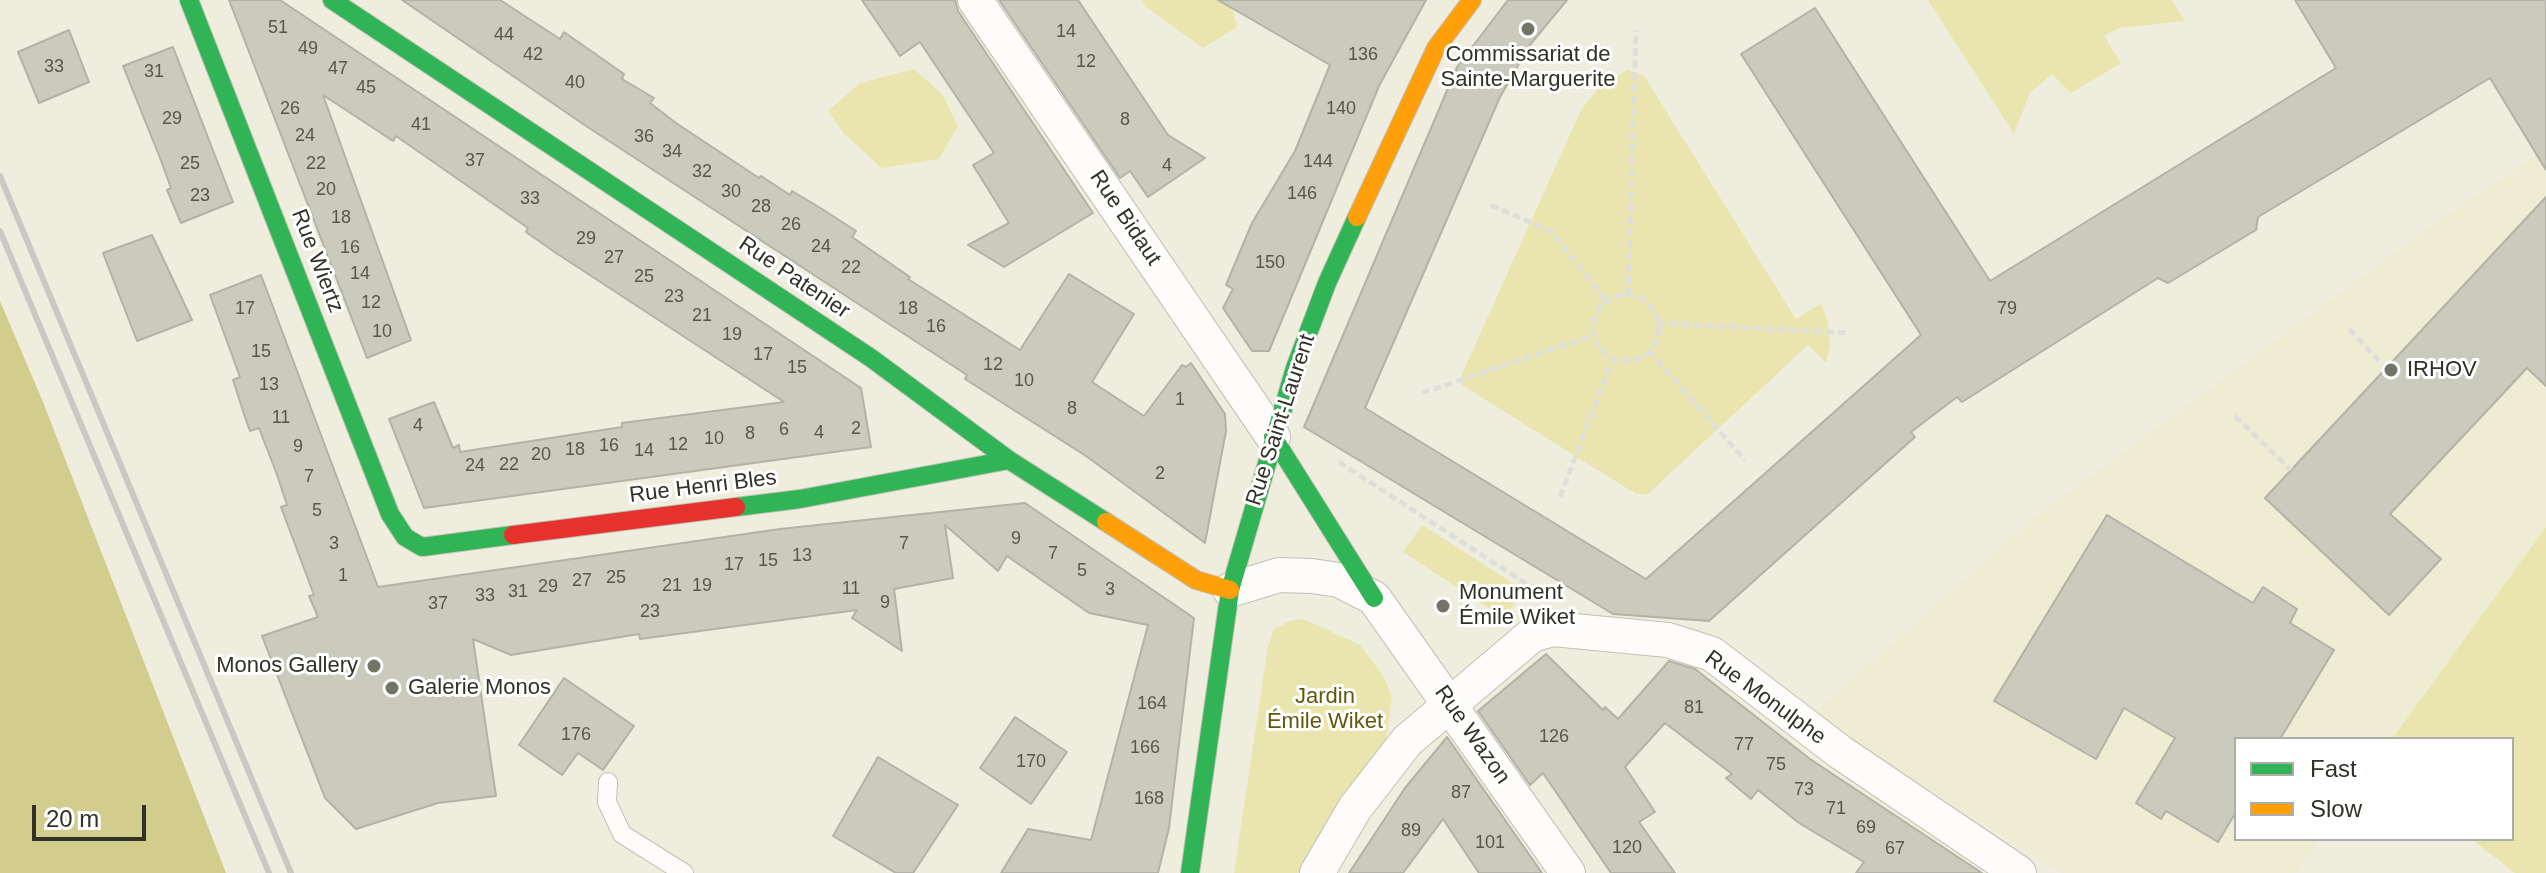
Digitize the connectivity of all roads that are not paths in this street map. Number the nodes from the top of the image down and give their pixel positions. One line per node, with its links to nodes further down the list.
1 (189, 0): 7 (street, Rue Wiertz)
2 (332, 0): 6 (street, Rue Patenier)
3 (975, 0): 5 (street, Rue Bidaut)
4 (1472, 0): 5 (street, Rue Saint-Laurent)
5 (1273, 437): 8 (street, Rue Saint-Laurent); 9 (street, Rue Wazon)
6 (1009, 460): 7 (street, Rue Henri Bles); 8 (street, Rue Patenier)
7 (405, 537)
8 (1230, 590): 9 (street, Rue Wazon); 13 (street, Rue Saint-Laurent)
9 (1374, 598): 10 (street, Rue Wazon)
10 (1450, 702): 14 (street); 15 (street, Rue Wazon); 16 (street, Rue Monulphe)
11 (608, 782): 12 (lane)
12 (684, 873)
13 (1190, 873)
14 (1317, 873)
15 (1568, 873)
16 (2019, 873)

